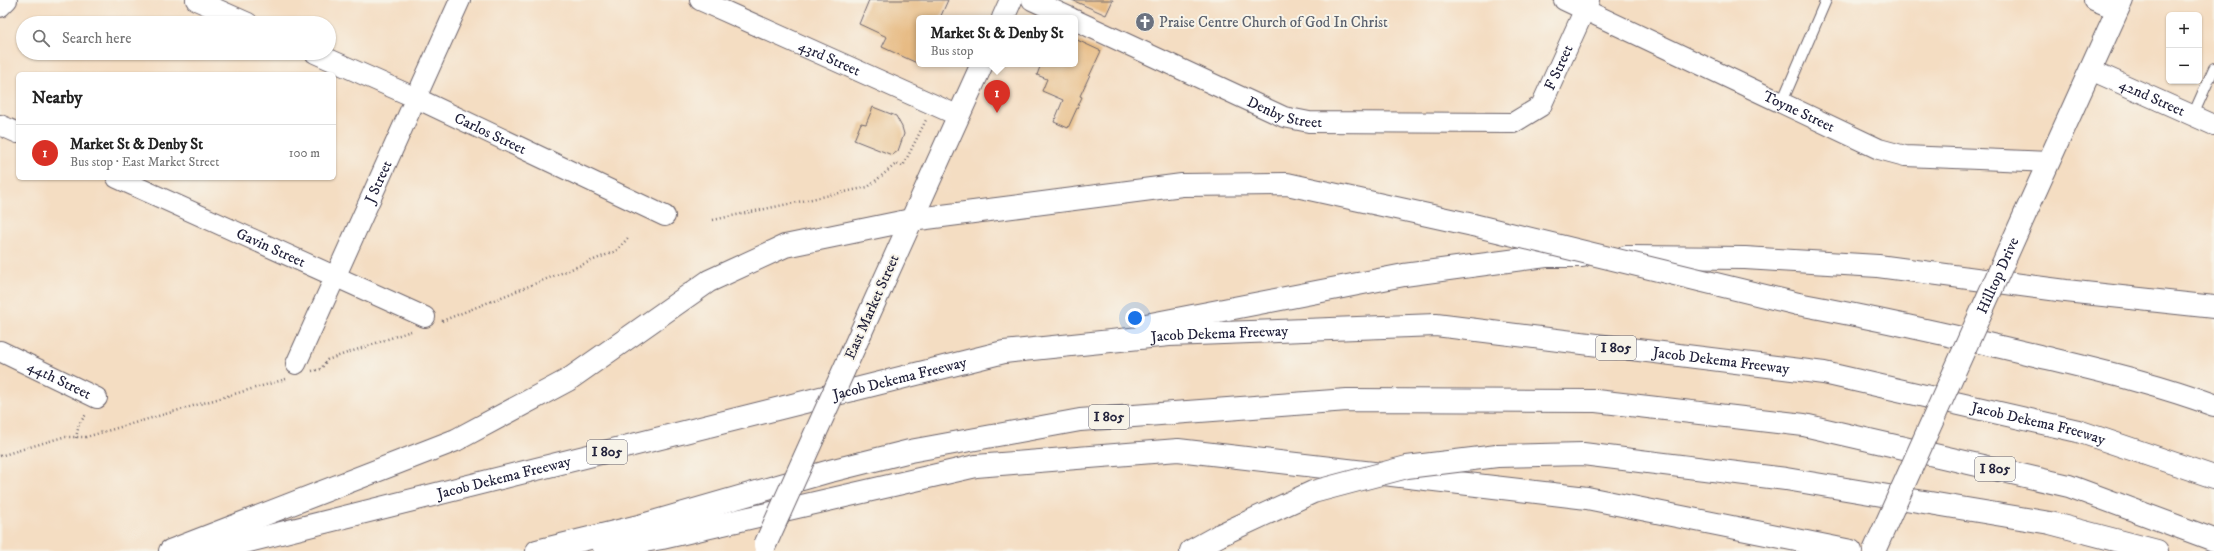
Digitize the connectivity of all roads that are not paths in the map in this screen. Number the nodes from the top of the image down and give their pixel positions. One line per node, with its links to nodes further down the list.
1 (7, 0): 12 (street)
2 (196, 0): 15 (street)
3 (460, 0): 21 (street, J Street)
4 (700, 0): 24 (street, 43rd Street)
5 (1011, 0): 13 (main road)
6 (1032, 0): 14 (street)
7 (1564, 0): 10 (street, Toyne Street)
8 (1826, 0): 22 (lane)
9 (2094, 0): 11 (street)
10 (1586, 4): 22 (street, Toyne Street); 25 (street, F Street)
11 (2120, 5): 20 (main road, Hilltop Drive)
12 (0, 7)
13 (1004, 15)
14 (1064, 15)
15 (232, 16)
16 (1078, 21): 25 (street, Denby Street)
17 (331, 60): 21 (street, Carlos Street)
18 (981, 67): 24 (main road, East Market Street)
19 (2214, 68): 23 (lane)
20 (2091, 70): 23 (street, 42nd Street); 29 (main road, Hilltop Drive)
21 (416, 98): 31 (street, Carlos Street); 33 (street, J Street)
22 (1782, 102): 29 (street, Toyne Street)
23 (2193, 115): 27 (street, 42nd Street)
24 (959, 116): 32 (main road, East Market Street)
25 (1513, 123)
26 (0, 125): 28 (street)
27 (2214, 125)
28 (16, 132)
29 (2049, 162): 52 (main road, Hilltop Drive, bridge)
30 (121, 180): 33 (street, Gavin Street)
31 (665, 216)
32 (911, 220): 42 (main road, bridge); 45 (main road); 49 (main road, East Market Street, bridge)
33 (336, 277): 37 (street, Gavin Street); 40 (street, J Street)
34 (2066, 291): 35 (main road); 36 (main road); 39 (main road)
35 (2214, 307)
36 (2214, 318)
37 (426, 323)
38 (0, 351): 41 (street, 44th Street)
39 (1004, 352): 43 (main road, Jacob Dekema Freeway / I 805); 46 (main road, Jacob Dekema Freeway / I 805)
40 (298, 372)
41 (97, 398)
42 (2214, 405)
43 (2214, 477)
44 (2214, 540): 47 (main road, I 805)
45 (170, 551)
46 (209, 551)
47 (537, 551)
48 (587, 551): 51 (main road)
49 (762, 551)
50 (1191, 551): 53 (main road, bridge)
51 (1851, 551)
52 (1874, 551)
53 (2157, 551)

